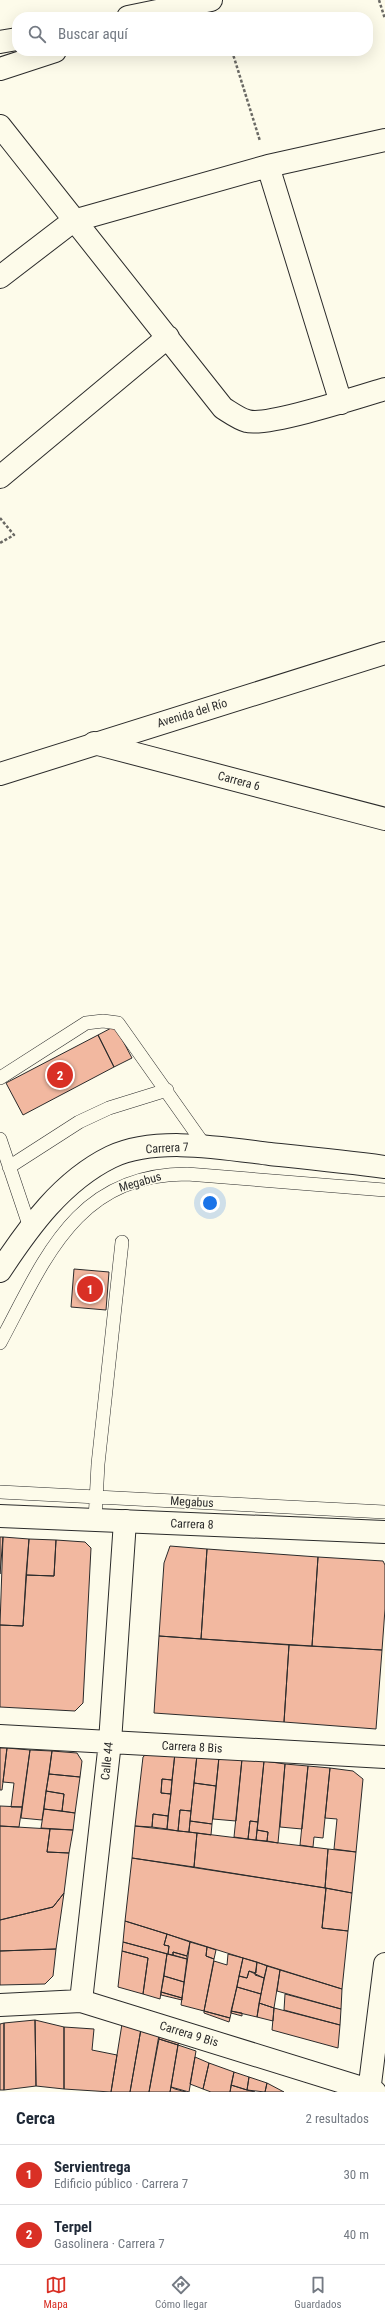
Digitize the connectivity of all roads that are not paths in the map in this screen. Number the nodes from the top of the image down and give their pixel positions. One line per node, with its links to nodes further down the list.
1 (212, 0): 2 (street); 3 (street)
2 (153, 12)
3 (175, 12)
4 (12, 40): 5 (street)
5 (0, 42)
6 (40, 56): 7 (street)
7 (0, 69)
8 (0, 126): 11 (street)
9 (385, 140): 10 (street)
10 (268, 166): 11 (street); 15 (street)
11 (73, 221): 12 (street); 13 (street)
12 (0, 277)
13 (168, 337): 15 (street); 16 (street)
14 (385, 389): 15 (street)
15 (342, 403)
16 (0, 477)
17 (385, 653): 18 (street, Avenida del Río)
18 (94, 743): 19 (street, Avenida del Río); 20 (street, Carrera 6)
19 (0, 774)
20 (385, 819)
21 (0, 1078): 22 (lane)
22 (167, 1090): 24 (lane); 25 (lane)
23 (0, 1139): 25 (lane)
24 (205, 1146): 26 (street, Carrera 7); 28 (street, Carrera 7)
25 (9, 1167): 28 (lane)
26 (385, 1167)
27 (385, 1190): 31 (lane, Megabus)
28 (30, 1228): 30 (street, Carrera 7)
29 (122, 1242): 33 (lane)
30 (2, 1263)
31 (0, 1343)
32 (0, 1492): 33 (lane, Megabus)
33 (96, 1497): 34 (lane, Megabus); 36 (lane)
34 (385, 1512)
35 (0, 1516): 36 (street, Carrera 8)
36 (95, 1520): 37 (street, Carrera 8)
37 (125, 1521): 38 (street, Carrera 8); 40 (street, Calle 44)
38 (385, 1532)
39 (0, 1736): 40 (street, Carrera 8 Bis)
40 (110, 1742): 41 (street, Carrera 8 Bis); 43 (street, Calle 44)
41 (385, 1757)
42 (385, 1964): 45 (street)
43 (81, 2001): 44 (street, Carrera 9 Bis); 45 (street, Carrera 9 Bis)
44 (0, 2005)
45 (371, 2091)

